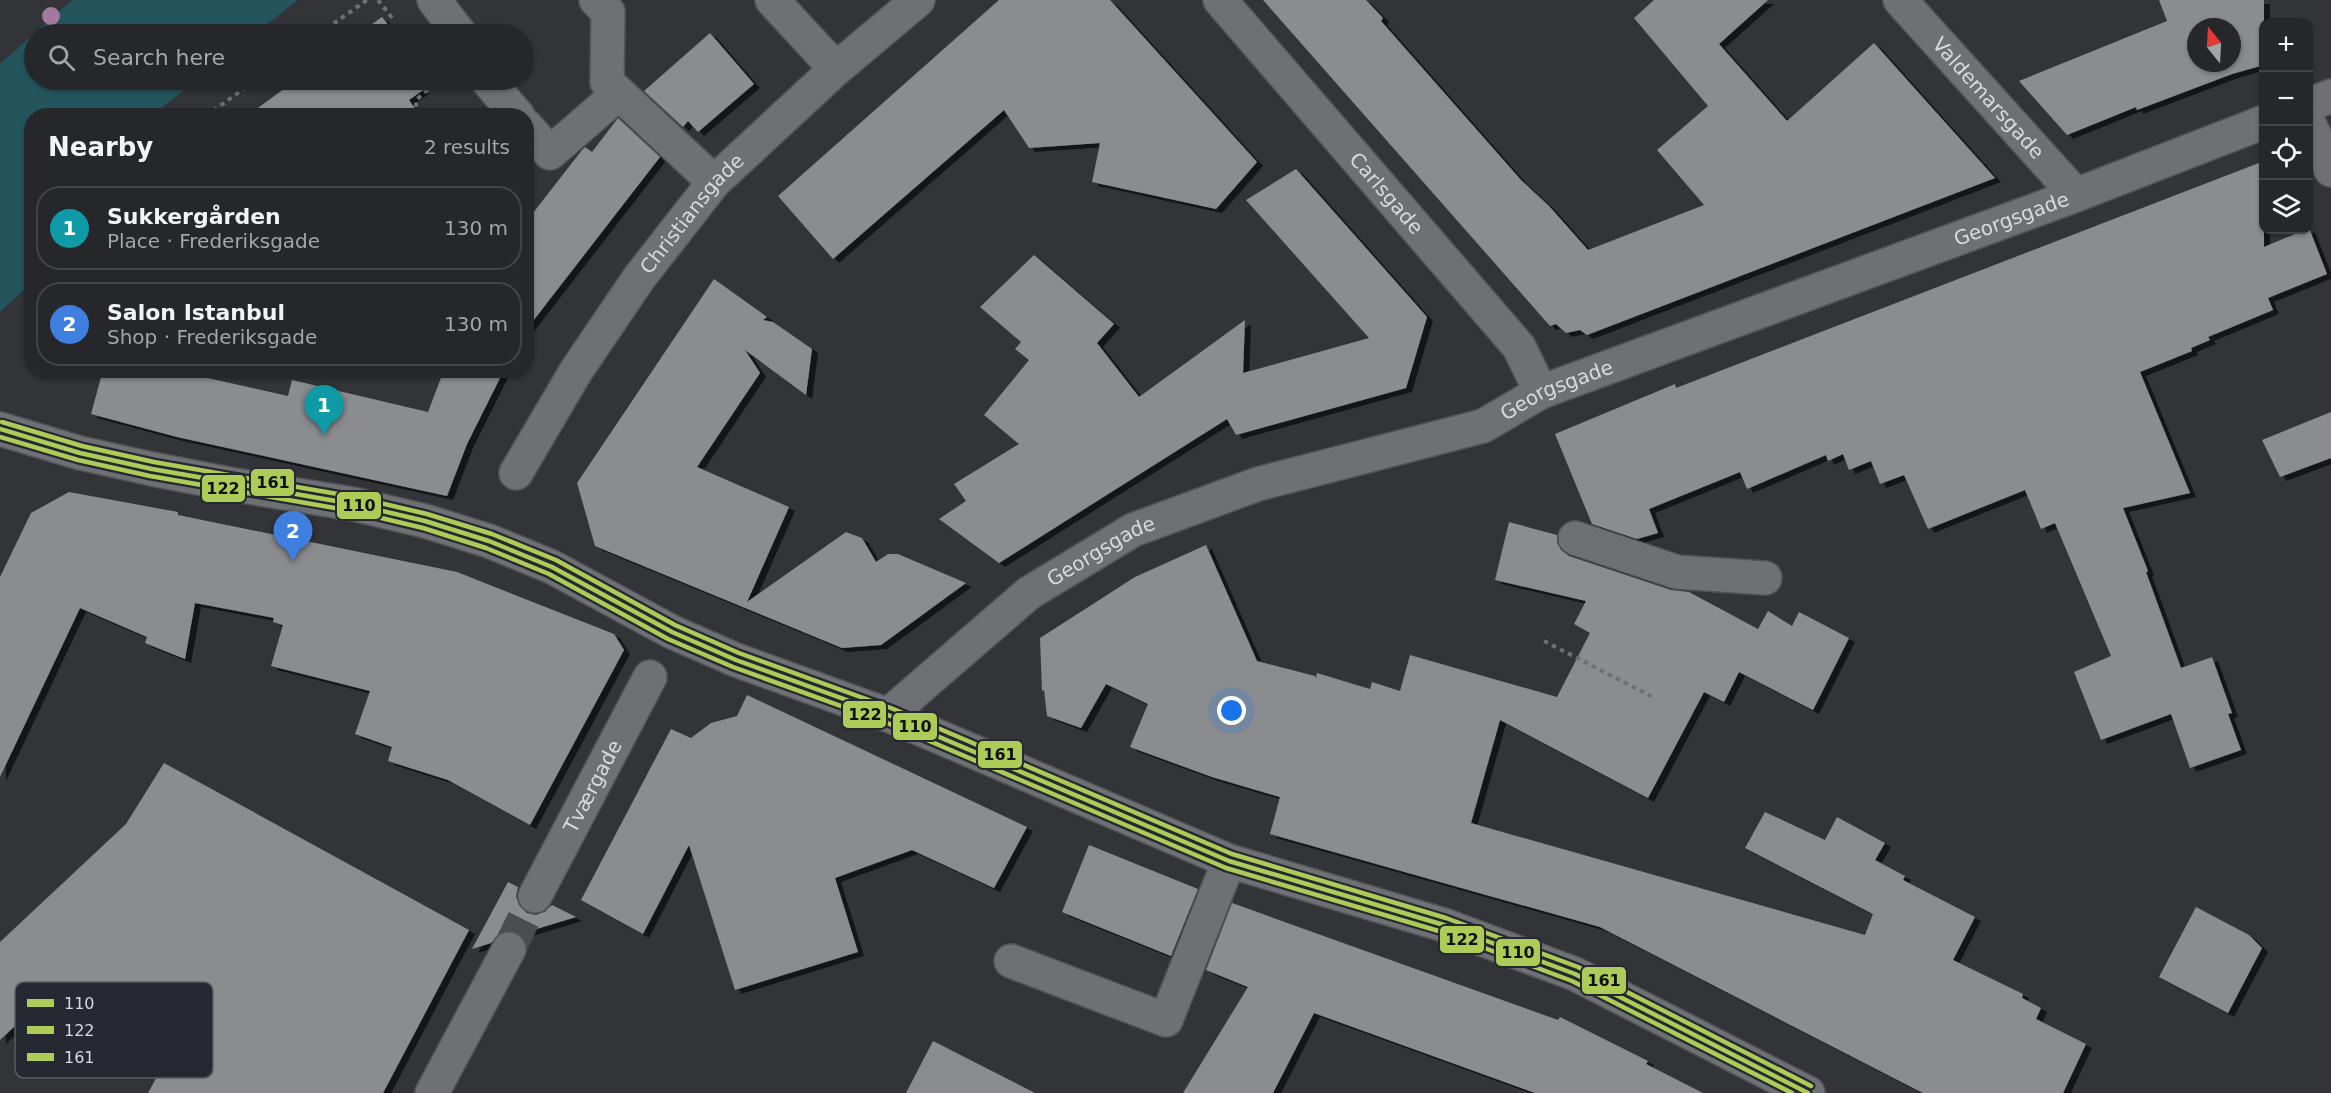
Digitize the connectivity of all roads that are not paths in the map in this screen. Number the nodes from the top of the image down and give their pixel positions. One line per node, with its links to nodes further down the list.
1 (434, 0): 7 (street)
2 (596, 0): 10 (street)
3 (772, 0): 8 (street)
4 (918, 0): 8 (street, Christiansgade)
5 (1220, 0): 20 (street, Carlsgade)
6 (1900, 0): 19 (street, Valdemarsgade)
7 (452, 24)
8 (836, 69): 18 (street, Christiansgade)
9 (496, 90): 13 (street)
10 (618, 94): 16 (street); 18 (street)
11 (2331, 96): 12 (street)
12 (2313, 103)
13 (511, 108)
14 (2259, 125): 19 (street, Georgsgade)
15 (2310, 126): 17 (street)
16 (534, 135)
17 (2331, 170)
18 (714, 182): 22 (street, Christiansgade)
19 (2076, 195): 20 (street, Georgsgade)
20 (1541, 392): 26 (street, Georgsgade)
21 (0, 429): 26 (street)
22 (516, 473)
23 (1575, 538): 24 (street)
24 (1765, 578)
25 (650, 677): 28 (street, Tværgade)
26 (873, 710): 27 (street)
27 (1229, 861): 30 (street); 32 (street)
28 (535, 896)
29 (509, 949): 31 (street)
30 (1011, 961)
31 (432, 1093)
32 (1808, 1093)

